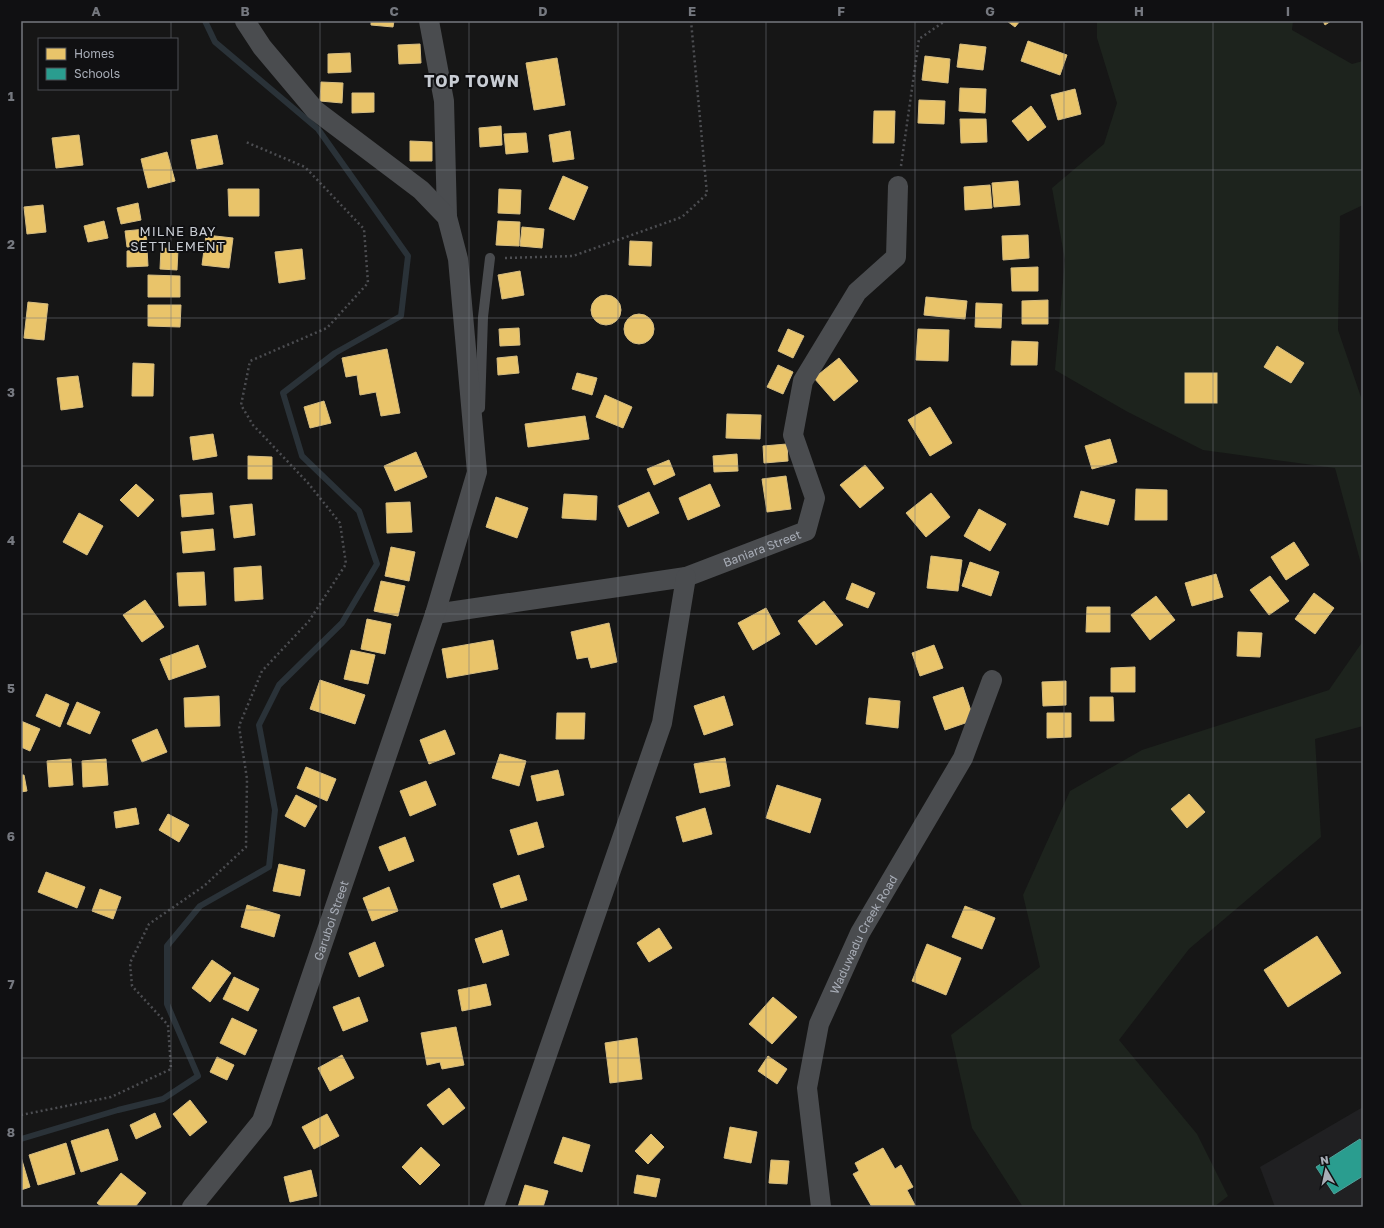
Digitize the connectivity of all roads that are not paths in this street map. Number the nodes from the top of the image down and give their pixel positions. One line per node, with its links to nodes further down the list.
1 (245, 21): 4 (street)
2 (430, 21): 4 (street)
3 (898, 186): 7 (street, Baniara Street)
4 (447, 217): 6 (street)
5 (490, 258): 6 (lane)
6 (478, 472): 8 (street, Garuboi Street)
7 (686, 577): 8 (street, Baniara Street); 11 (street)
8 (435, 614): 10 (street, Garuboi Street)
9 (992, 680): 12 (street, Waduwadu Creek Road)
10 (192, 1207)
11 (494, 1207)
12 (821, 1207)

